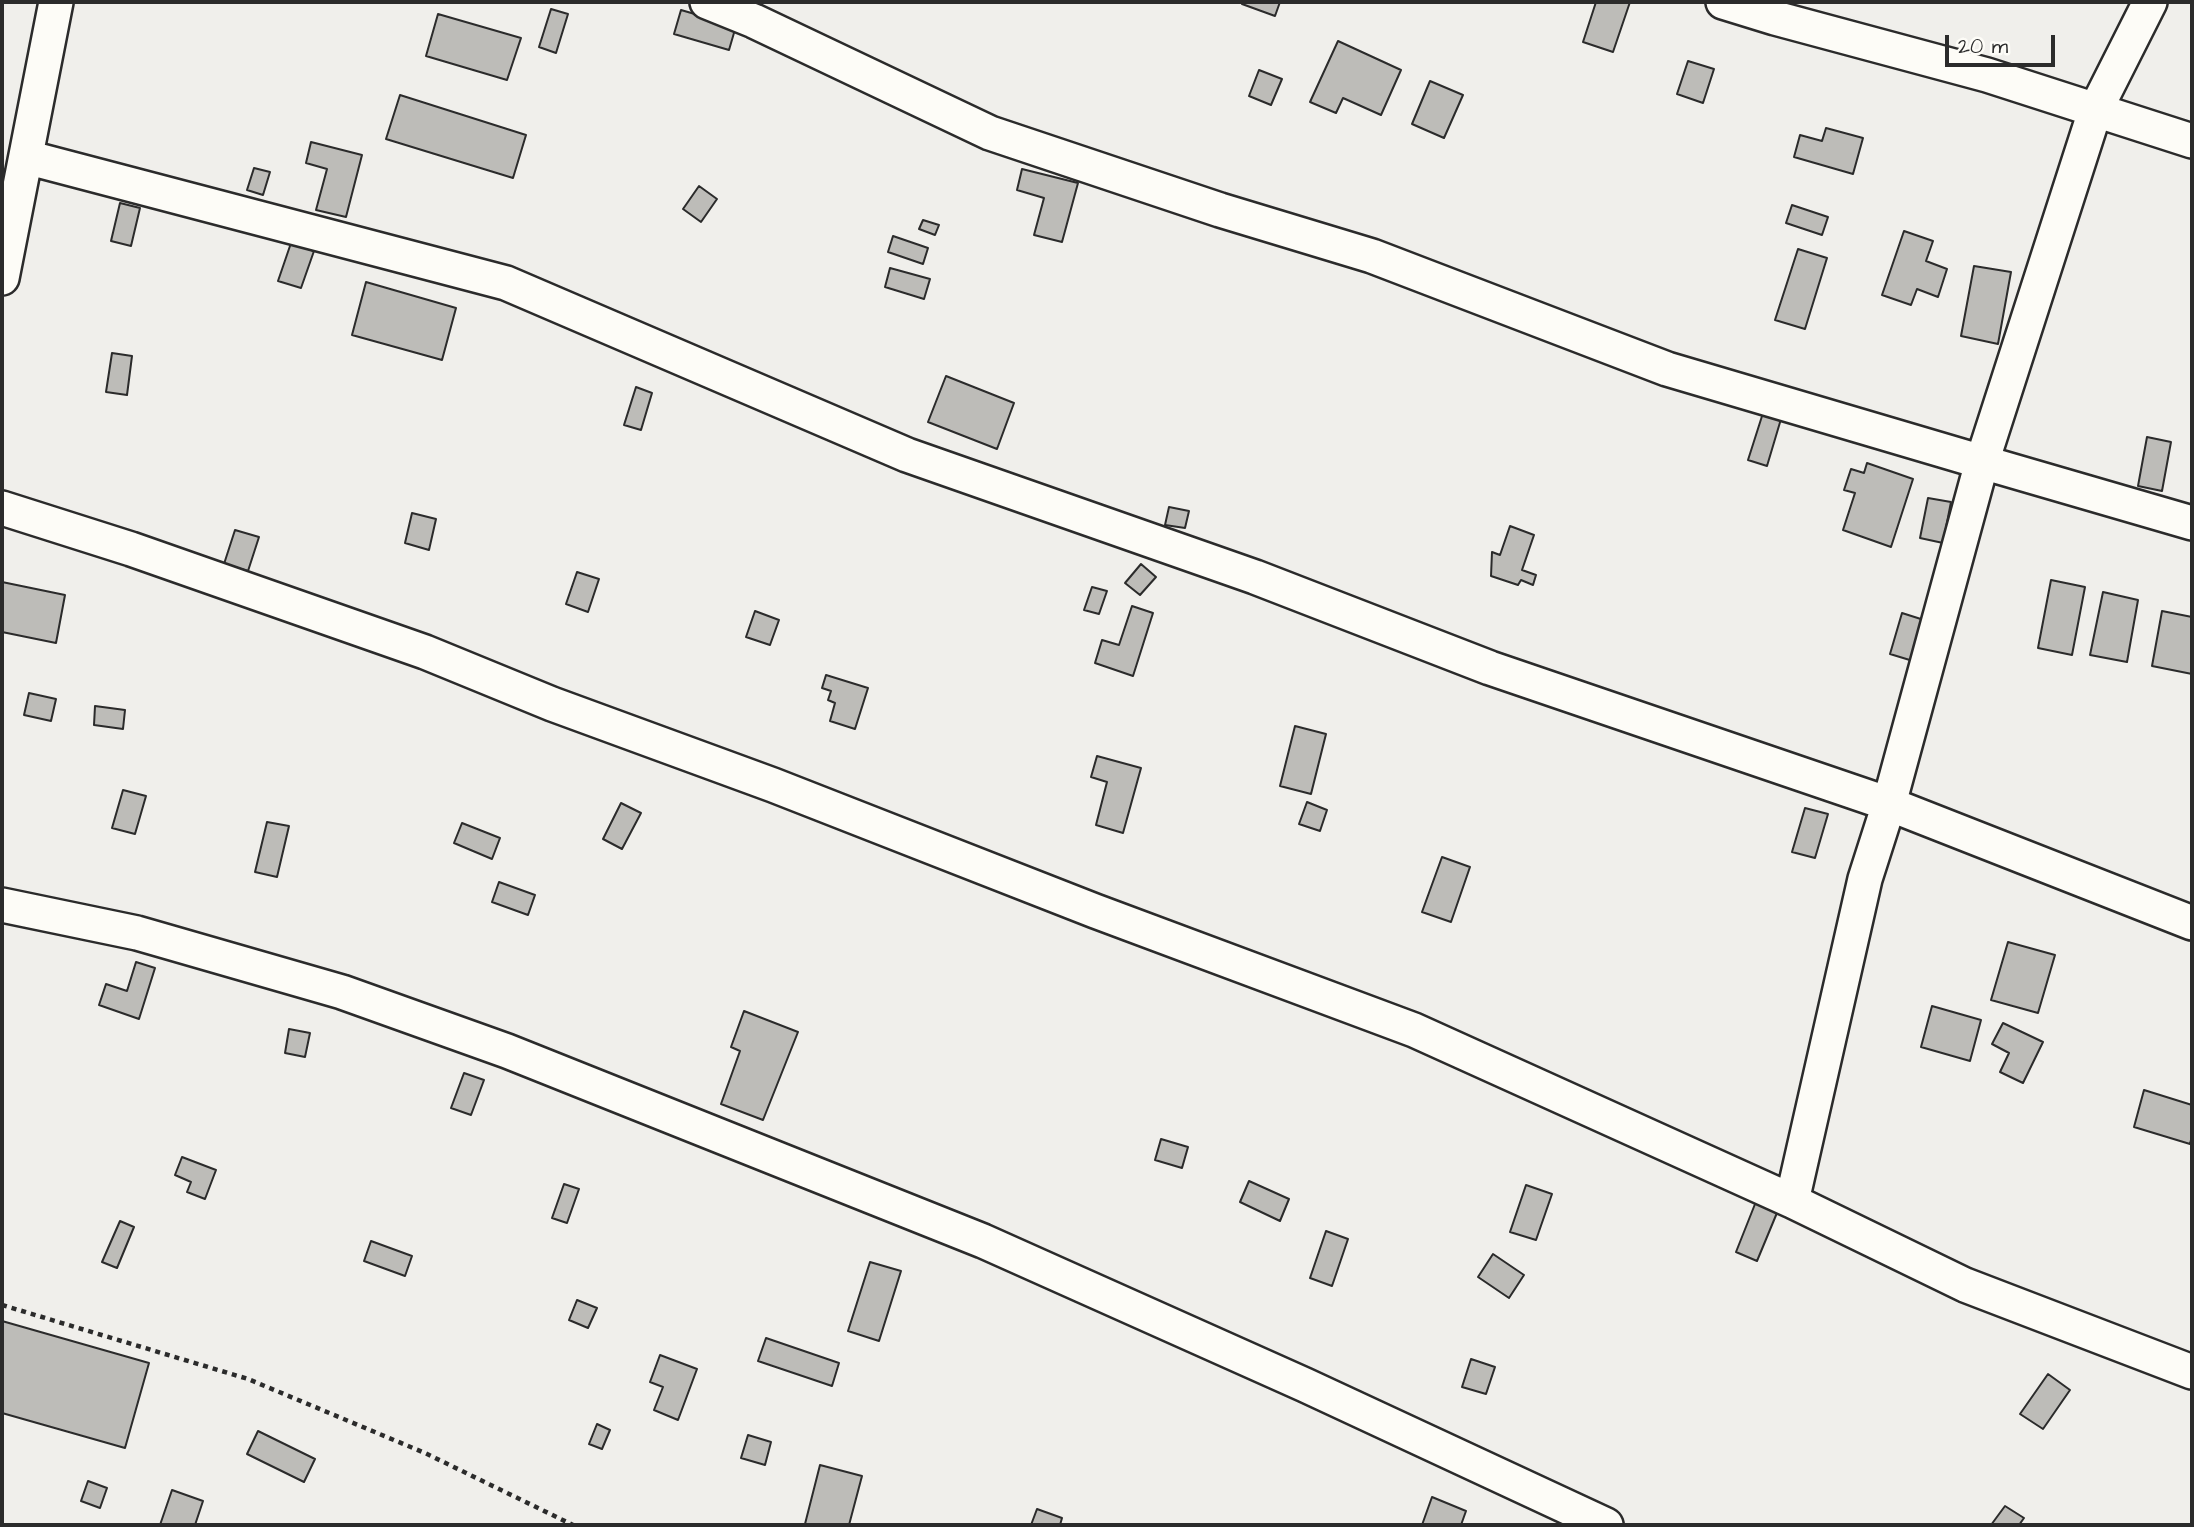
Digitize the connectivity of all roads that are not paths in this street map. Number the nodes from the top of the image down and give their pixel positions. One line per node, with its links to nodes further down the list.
1 (56, 2): 7 (street)
2 (707, 2): 9 (street)
3 (1723, 2): 5 (street)
4 (2150, 2): 5 (street)
5 (2095, 111): 6 (street); 9 (street)
6 (2192, 141)
7 (26, 156): 8 (street); 12 (street)
8 (2, 278)
9 (1982, 462): 11 (street); 12 (street)
10 (2, 508): 15 (street)
11 (2192, 523)
12 (1889, 804): 14 (street); 15 (street)
13 (2, 905): 17 (street)
14 (2192, 923)
15 (1792, 1201): 16 (street)
16 (2192, 1372)
17 (1606, 1525)

